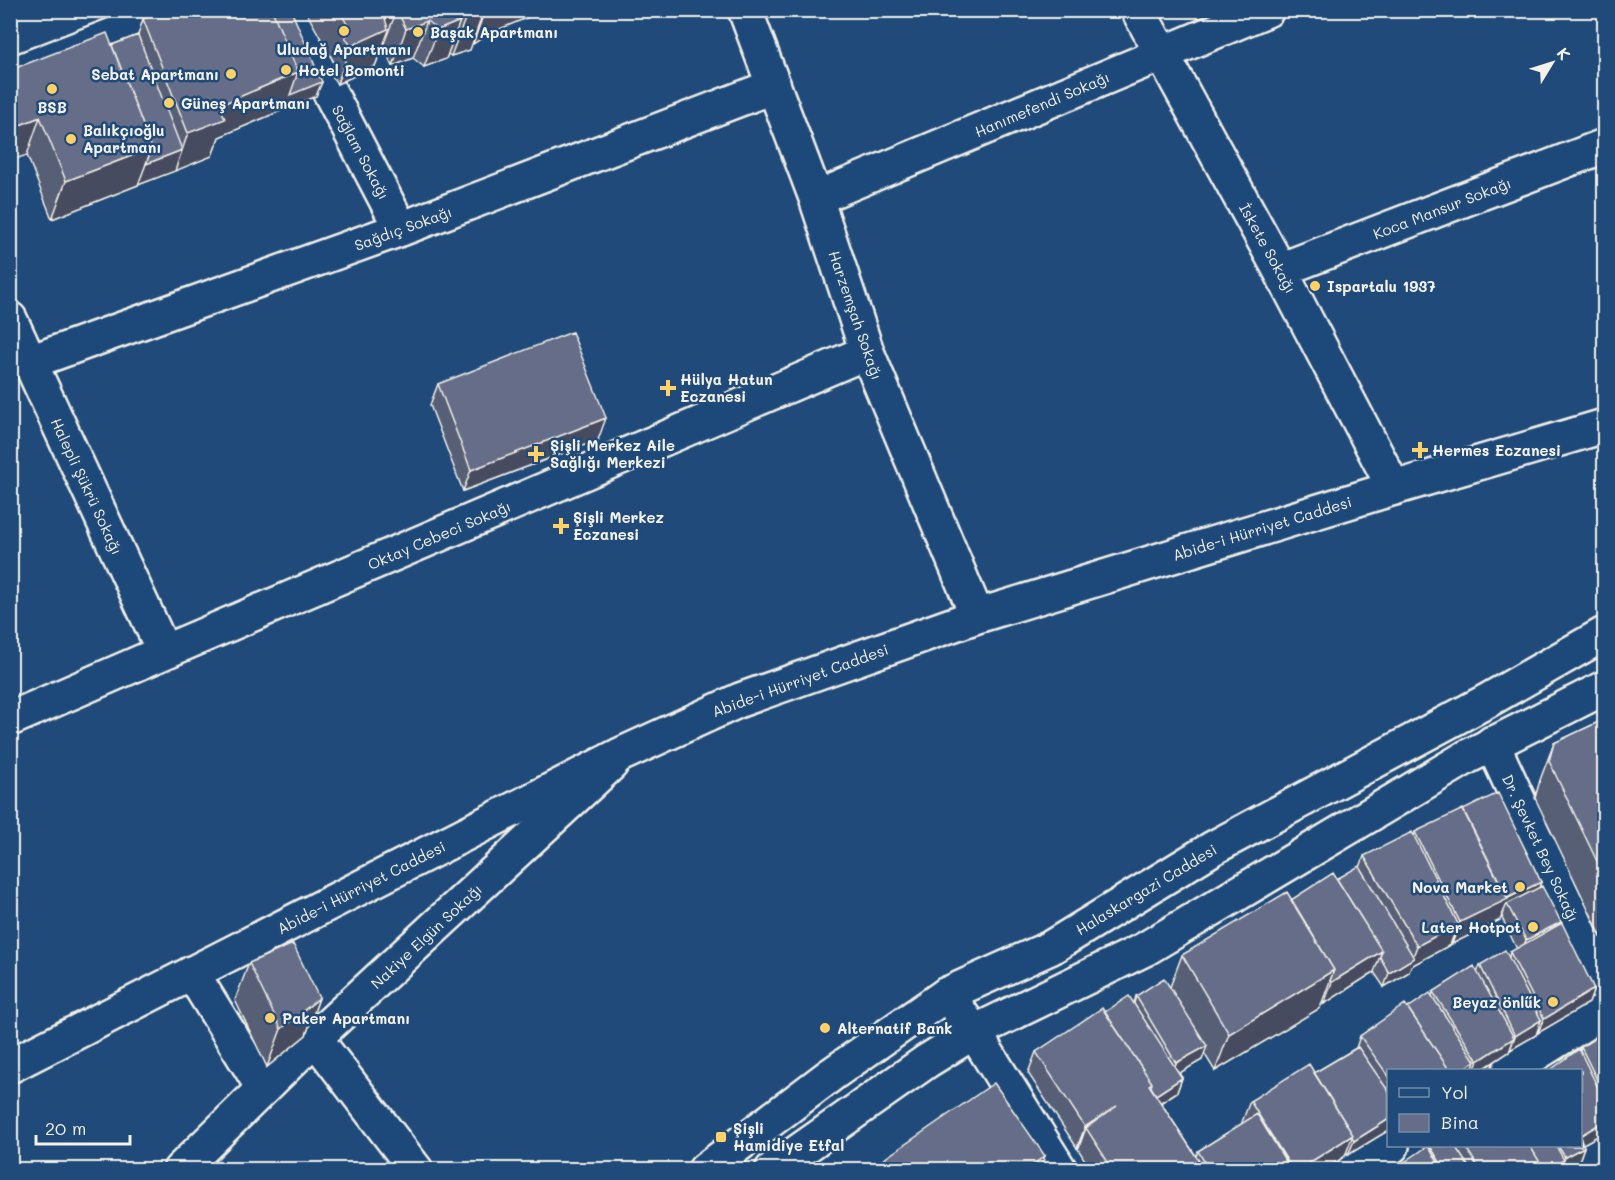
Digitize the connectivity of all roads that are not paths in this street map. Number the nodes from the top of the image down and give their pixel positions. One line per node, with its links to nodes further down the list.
1 (178, 10): 7 (street)
2 (287, 10): 11 (street, Sağlam Sokağı)
3 (1138, 10): 6 (street, İskete Sokağı)
4 (1267, 10): 6 (street, Hanımefendi Sokağı)
5 (754, 14): 8 (street, Harzemşah Sokağı)
6 (1162, 55): 10 (street, Hanımefendi Sokağı); 12 (street, İskete Sokağı)
7 (10, 75)
8 (774, 86): 10 (street, Harzemşah Sokağı); 11 (street, Sağdıç Sokağı)
9 (1605, 146): 12 (street, Koca Mansur Sokağı)
10 (816, 198): 14 (street, Harzemşah Sokağı)
11 (401, 229): 15 (street, Sağdıç Sokağı)
12 (1280, 270): 17 (street, İskete Sokağı)
13 (10, 319): 15 (street, Halepli Şükrü Sokağı)
14 (867, 352): 18 (street, Harzemşah Sokağı); 20 (street, Oktay Cebeci Sokağı)
15 (30, 362): 20 (street, Halepli Şükrü Sokağı)
16 (1605, 426): 17 (street, Abide-i Hürriyet Caddesi)
17 (1394, 488): 18 (street, Abide-i Hürriyet Caddesi)
18 (977, 616): 24 (street, Abide-i Hürriyet Caddesi)
19 (1605, 634): 27 (street, Halaskargazi Caddesi)
20 (164, 652): 22 (street, Oktay Cebeci Sokağı)
21 (1605, 688): 23 (street)
22 (10, 719)
23 (1492, 743): 26 (street, Dr. Şevket Bey Sokağı); 29 (street)
24 (622, 754): 25 (street, Abide-i Hürriyet Caddesi); 30 (street, Nakiye Elgün Sokağı)
25 (192, 973): 31 (street, Abide-i Hürriyet Caddesi); 33 (street)
26 (1605, 985)
27 (947, 994): 29 (street); 37 (street, Halaskargazi Caddesi)
28 (1605, 1011): 32 (street)
29 (974, 1032): 38 (street); 39 (street)
30 (315, 1038): 33 (street, Nakiye Elgün Sokağı); 36 (street)
31 (10, 1066)
32 (1513, 1069)
33 (263, 1088): 35 (street, Nakiye Elgün Sokağı)
34 (1390, 1147): 40 (street)
35 (180, 1170)
36 (416, 1170)
37 (705, 1170)
38 (772, 1170)
39 (1060, 1170)
40 (1354, 1170)

